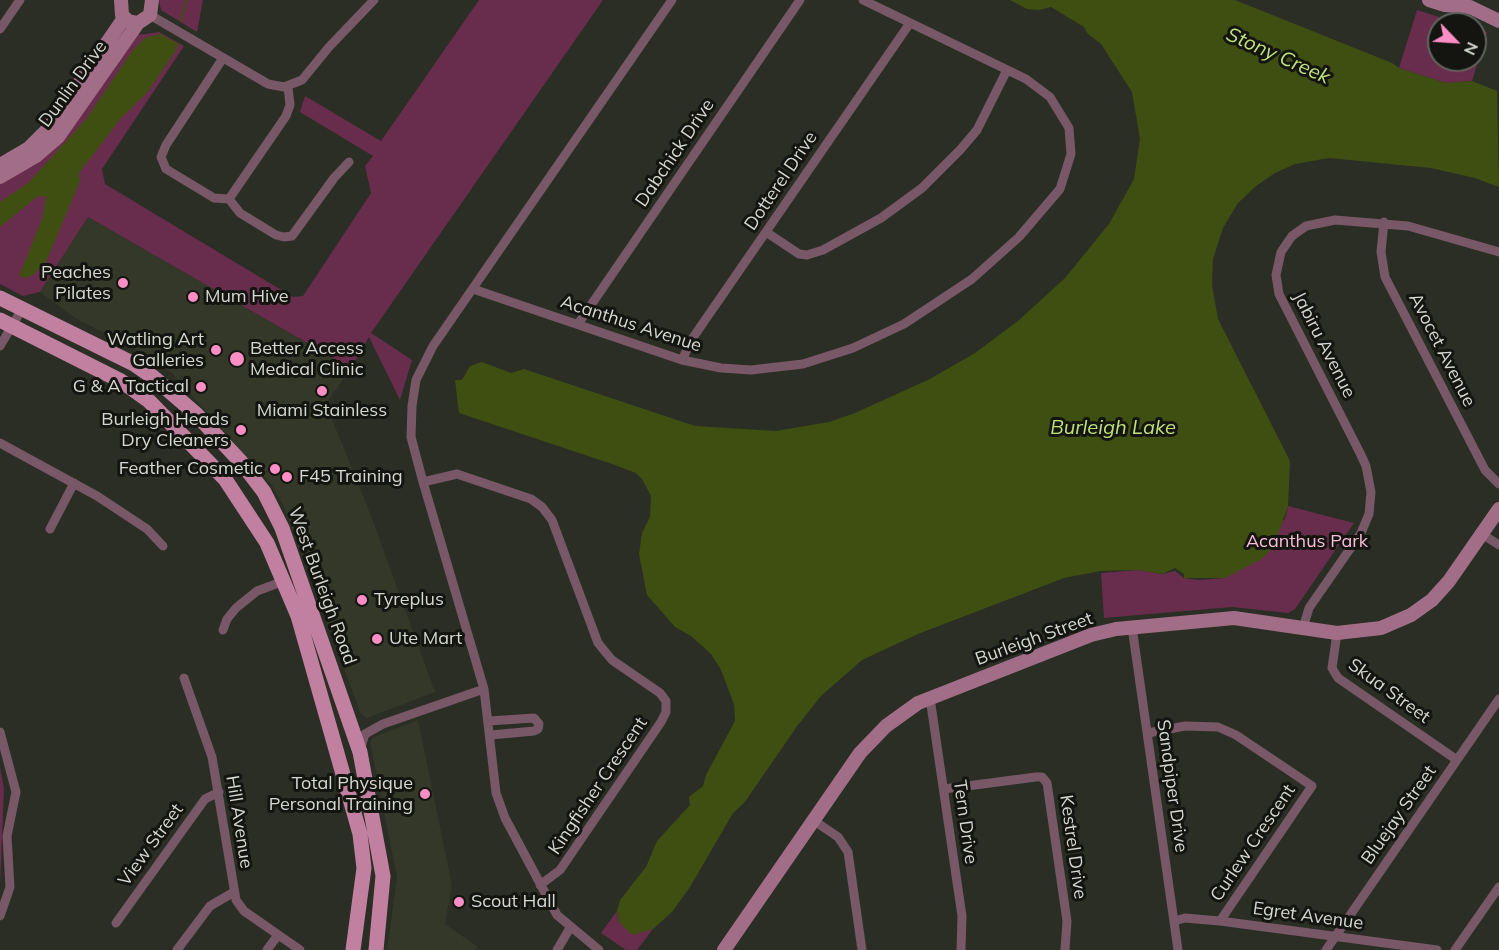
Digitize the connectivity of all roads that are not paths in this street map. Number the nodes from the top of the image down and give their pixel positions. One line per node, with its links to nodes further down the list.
1 (20, 0): 14 (street)
2 (152, 0): 10 (street)
3 (374, 0): 17 (street)
4 (672, 0): 25 (street)
5 (800, 0): 29 (street, Dabchick Drive)
6 (863, 0): 13 (street, Acanthus Avenue)
7 (1429, 0): 9 (street)
8 (118, 1): 11 (street)
9 (1471, 4): 12 (street)
10 (156, 18): 11 (street); 15 (street)
11 (131, 21): 19 (street, Dunlin Drive); 20 (street, Dunlin Drive)
12 (1499, 21)
13 (910, 22): 16 (street, Acanthus Avenue); 23 (street, Dotterel Drive)
14 (0, 29)
15 (224, 58): 17 (street); 21 (street)
16 (1007, 70): 23 (street); 31 (street, Acanthus Avenue)
17 (288, 87): 21 (street)
18 (349, 162): 21 (street)
19 (0, 165)
20 (0, 177)
21 (229, 199)
22 (1384, 222): 24 (street, Jabiru Avenue); 35 (street, Avocet Avenue); 43 (street, Jabiru Avenue)
23 (766, 232): 31 (street, Dotterel Drive)
24 (1499, 252)
25 (473, 289): 29 (street, Acanthus Avenue); 33 (street)
26 (0, 298): 27 (main road, West Burleigh Road)
27 (22, 309): 28 (street); 50 (main road, West Burleigh Road)
28 (6, 323): 30 (street); 41 (main road, West Burleigh Road)
29 (578, 324): 31 (street, Acanthus Avenue)
30 (0, 346)
31 (682, 360)
32 (0, 443): 34 (street)
33 (423, 482): 47 (street); 61 (street, Kingfisher Crescent)
34 (74, 483): 37 (street); 40 (street)
35 (1499, 484)
36 (1499, 509): 38 (street, Burleigh Street)
37 (50, 529)
38 (1482, 534): 39 (street); 45 (street, Burleigh Street)
39 (1499, 545)
40 (163, 546)
41 (285, 581): 44 (street); 76 (main road, West Burleigh Road)
42 (1132, 627): 43 (street, Burleigh Street); 48 (street, Burleigh Street); 54 (street, Sandpiper Drive)
43 (1303, 627): 45 (street, Burleigh Street)
44 (223, 630)
45 (1337, 633): 57 (street, Skua Street)
46 (184, 678): 59 (street, Hill Avenue)
47 (484, 689): 51 (street); 52 (street)
48 (930, 698): 58 (street, Tern Drive); 60 (street, Burleigh Street)
49 (1499, 699): 57 (street, Bluejay Street)
50 (347, 712): 52 (street); 56 (main road, West Burleigh Road)
51 (489, 721): 55 (street); 55 (street)
52 (383, 724): 56 (street)
53 (0, 732): 64 (street)
54 (1148, 733): 65 (street, Sandpiper Drive); 66 (street, Curlew Crescent)
55 (491, 735): 61 (street)
56 (360, 752): 77 (main road, West Burleigh Road)
57 (1456, 760): 70 (street, Bluejay Street)
58 (944, 789): 82 (street, Tern Drive); 83 (street, Kestrel Drive)
59 (219, 792): 63 (street, Hill Avenue); 67 (street, View Street)
60 (813, 820): 80 (street, Burleigh Street); 81 (street)
61 (540, 885): 68 (street)
62 (1499, 887): 87 (street)
63 (234, 892): 69 (street); 72 (street, Hill Avenue)
64 (0, 916)
65 (1174, 921): 66 (street, Egret Avenue); 84 (street, Sandpiper Drive)
66 (1220, 921): 70 (street, Egret Avenue)
67 (116, 923)
68 (570, 928): 78 (street); 79 (street)
69 (278, 935): 71 (street); 73 (street)
70 (1335, 936): 85 (street, Bluejay Street); 86 (street, Egret Avenue)
71 (288, 941): 74 (street); 75 (street)
72 (177, 950)
73 (267, 950)
74 (282, 950)
75 (300, 950)
76 (353, 950)
77 (376, 950)
78 (556, 950)
79 (599, 950)
80 (724, 950)
81 (862, 950)
82 (961, 950)
83 (1065, 950)
84 (1178, 950)
85 (1326, 950)
86 (1437, 950)
87 (1455, 950)

